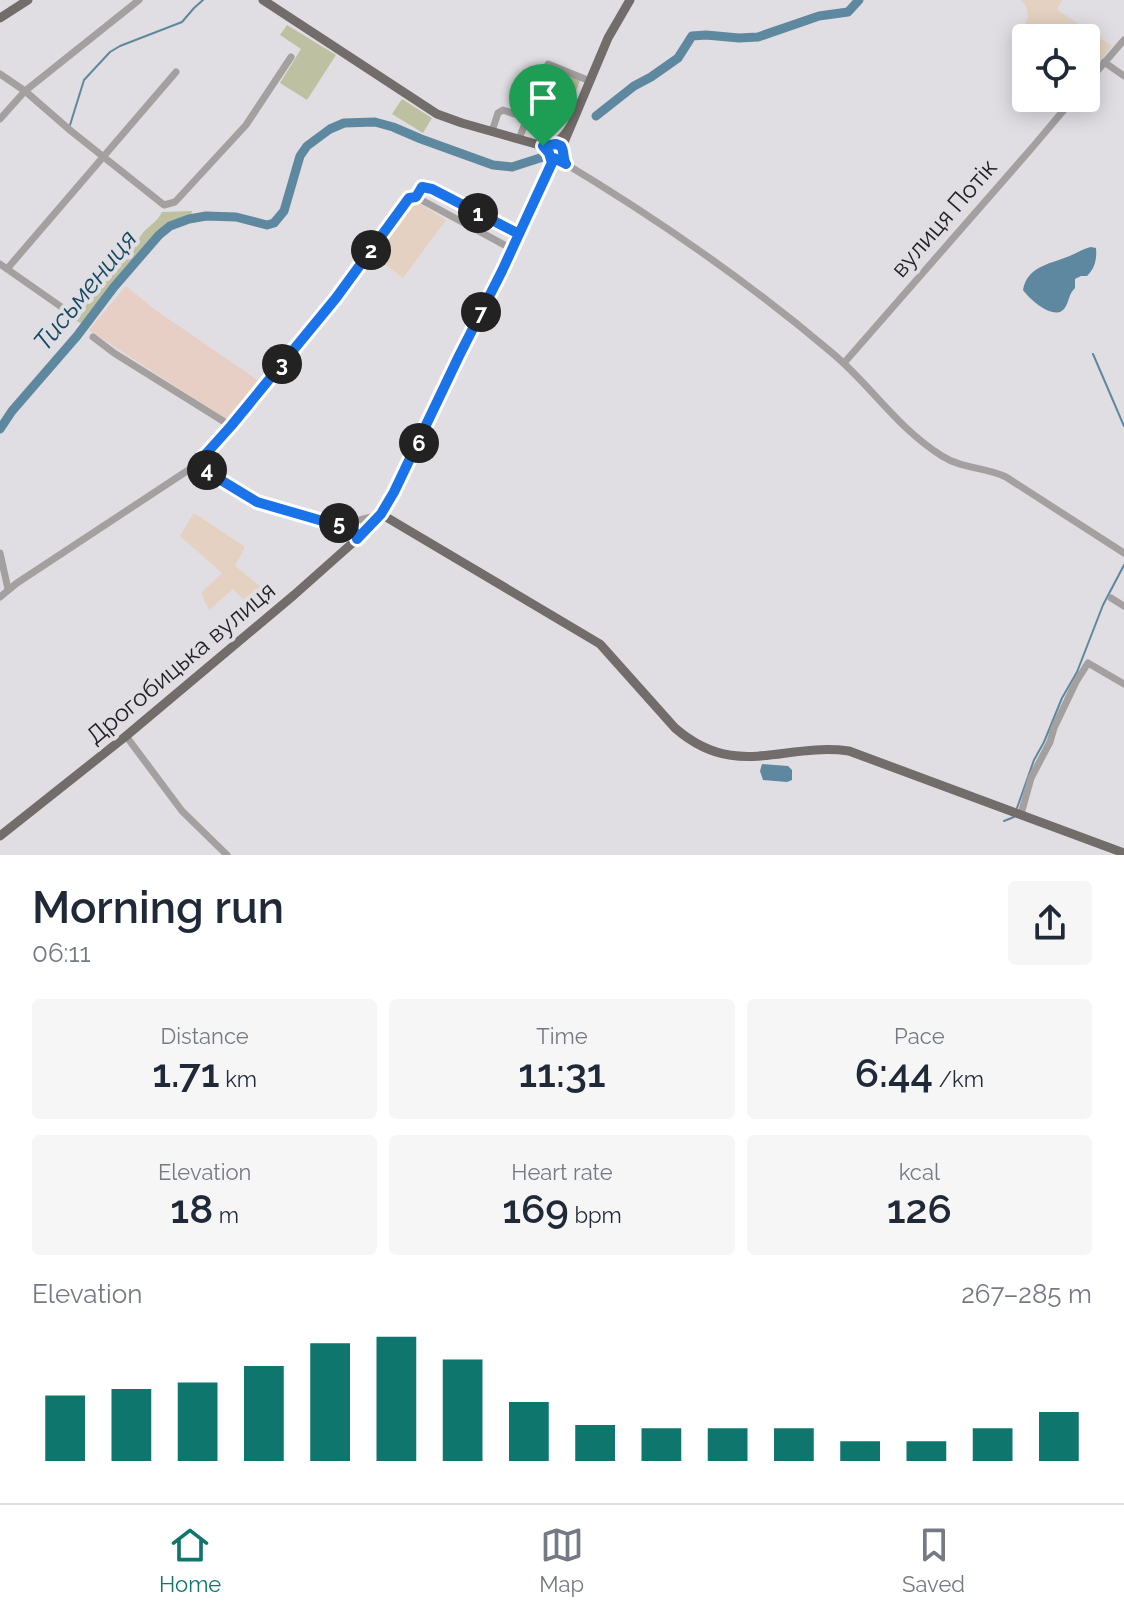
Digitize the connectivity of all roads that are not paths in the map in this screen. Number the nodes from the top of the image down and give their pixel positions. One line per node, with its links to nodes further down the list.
1 (28, 0): 5 (main road)
2 (139, 0): 15 (street)
3 (263, 0): 18 (main road)
4 (630, 0): 13 (main road, Дрогобицька вулиця)
5 (0, 18)
6 (1124, 40): 8 (street)
7 (291, 57): 21 (street)
8 (1104, 62): 9 (street); 12 (street)
9 (1100, 67)
10 (176, 72): 21 (street)
11 (0, 74): 15 (street)
12 (1124, 76)
13 (590, 81): 19 (street); 20 (main road, Дрогобицька вулиця)
14 (523, 90): 18 (street)
15 (25, 91): 17 (street); 21 (street)
16 (1062, 112): 28 (street, вулиця Потік)
17 (0, 119)
18 (492, 131): 19 (main road)
19 (519, 139): 20 (main road)
20 (555, 154): 23 (main road, Дрогобицька вулиця); 28 (street)
21 (104, 158): 25 (street)
22 (416, 197): 23 (street); 24 (street); 29 (street)
23 (519, 234): 24 (main road, Дрогобицька вулиця)
24 (512, 249): 31 (main road, Дрогобицька вулиця)
25 (3, 266): 26 (street)
26 (70, 313)
27 (93, 337): 29 (street)
28 (844, 363): 35 (street)
29 (231, 426): 30 (street)
30 (196, 465): 32 (street); 36 (street)
31 (381, 514): 32 (street); 33 (main road, Дрогобицька вулиця); 42 (main road)
32 (347, 522): 33 (street)
33 (357, 539): 41 (main road, Дрогобицька вулиця)
34 (0, 553): 36 (street)
35 (1124, 553)
36 (8, 589): 37 (street)
37 (0, 597)
38 (1111, 598): 39 (street)
39 (1124, 606)
40 (1124, 684): 42 (street)
41 (126, 736): 43 (main road, Дрогобицька вулиця); 45 (street)
42 (1021, 814): 44 (main road)
43 (0, 836)
44 (1124, 853)
45 (227, 855)

